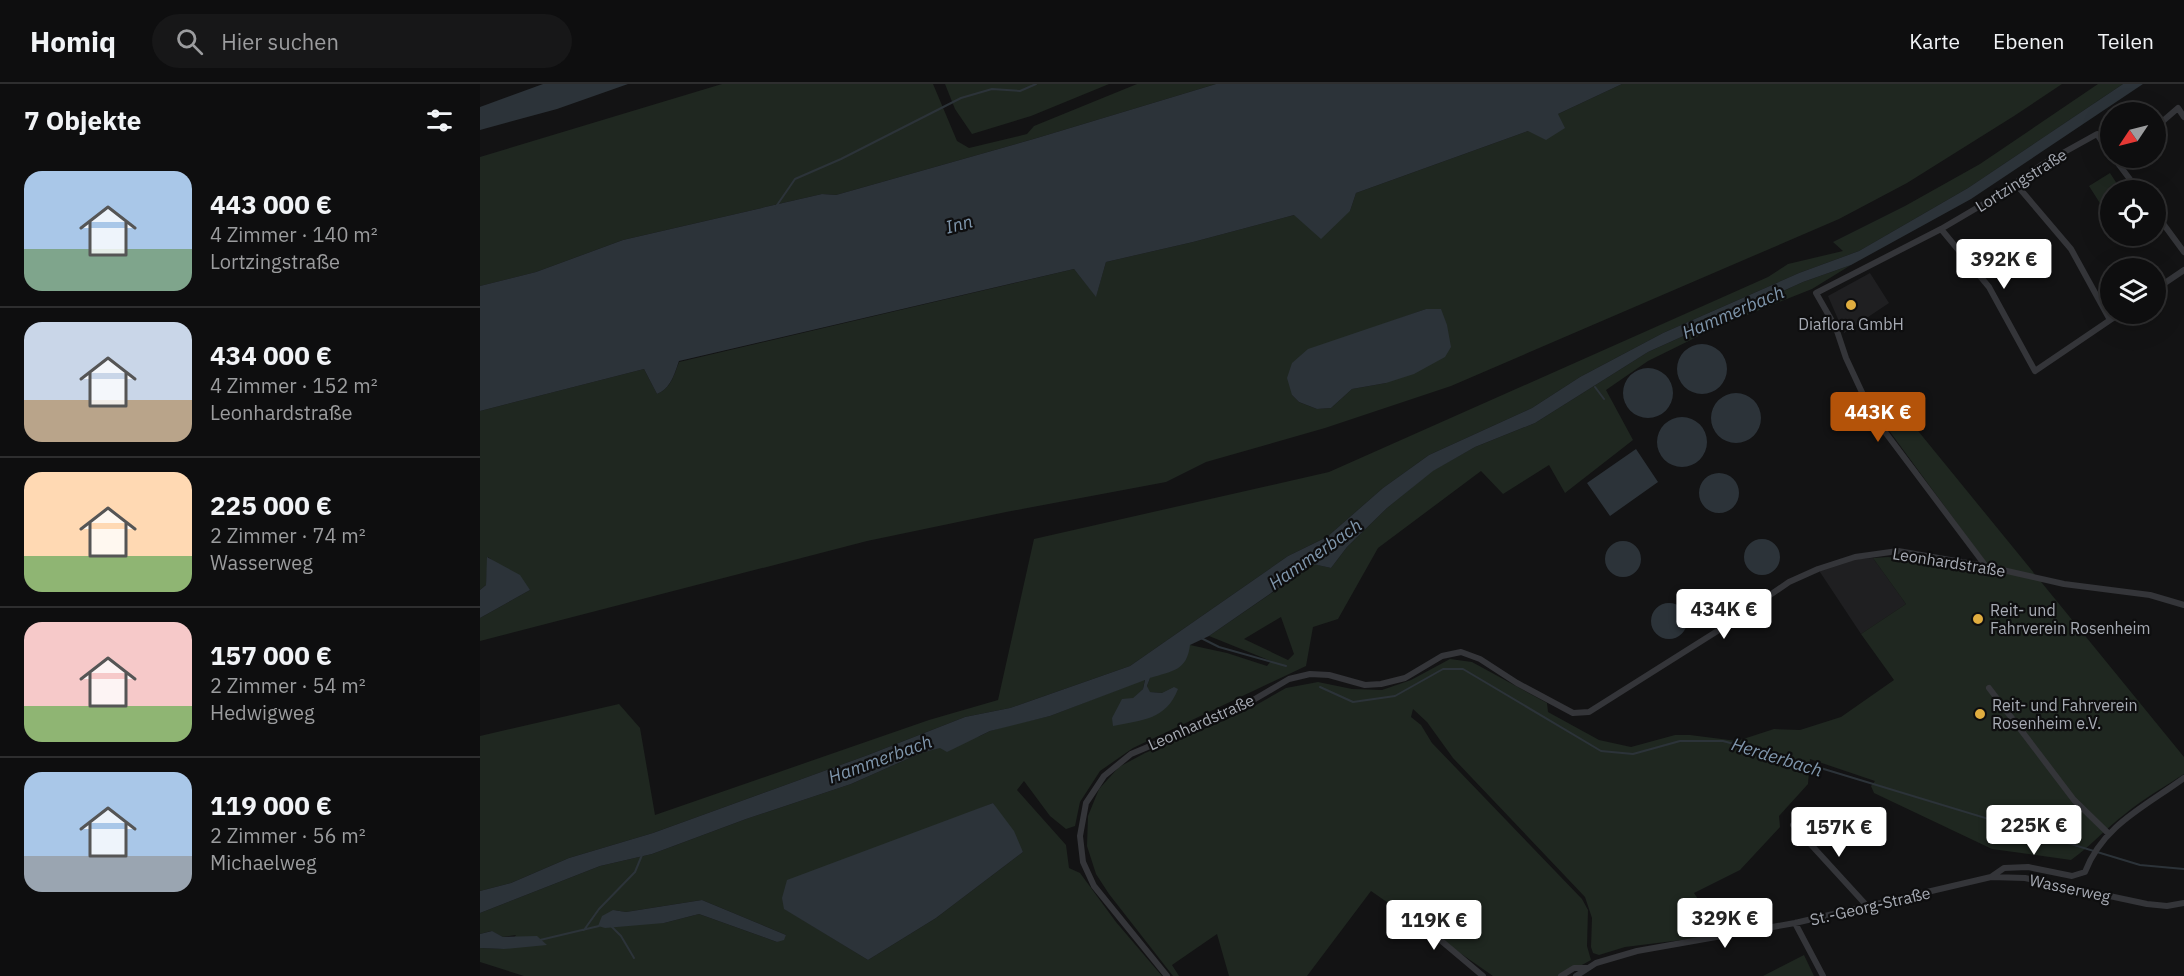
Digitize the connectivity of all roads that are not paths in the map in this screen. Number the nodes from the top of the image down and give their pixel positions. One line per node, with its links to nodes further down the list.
1 (2184, 117): 2 (street)
2 (2166, 118)
3 (2100, 138): 4 (street, Lortzingstraße)
4 (2015, 183): 6 (street, Lortzingstraße); 10 (street)
5 (2166, 228): 7 (street)
6 (1941, 229): 11 (street); 12 (street, Lortzingstraße)
7 (2184, 252)
8 (2184, 270): 9 (street)
9 (2166, 282)
10 (2100, 302)
11 (2104, 324)
12 (1985, 566): 13 (street, Leonhardstraße); 24 (street, Leonhardstraße)
13 (2184, 604)
14 (1989, 688): 17 (street)
15 (2184, 778): 17 (street, Wasserweg)
16 (1793, 825): 21 (street)
17 (2109, 834): 18 (street, Wasserweg)
18 (1991, 877): 19 (street, Wasserweg); 21 (street, St.-Georg-Straße)
19 (2184, 903)
20 (1401, 907): 25 (street)
21 (1868, 907): 22 (street, St.-Georg-Straße)
22 (1795, 923): 23 (street, St.-Georg-Straße); 28 (street)
23 (1588, 968): 26 (street); 27 (street, St.-Georg-Straße)
24 (1167, 976)
25 (1483, 976)
26 (1561, 976)
27 (1576, 976)
28 (1823, 976)

